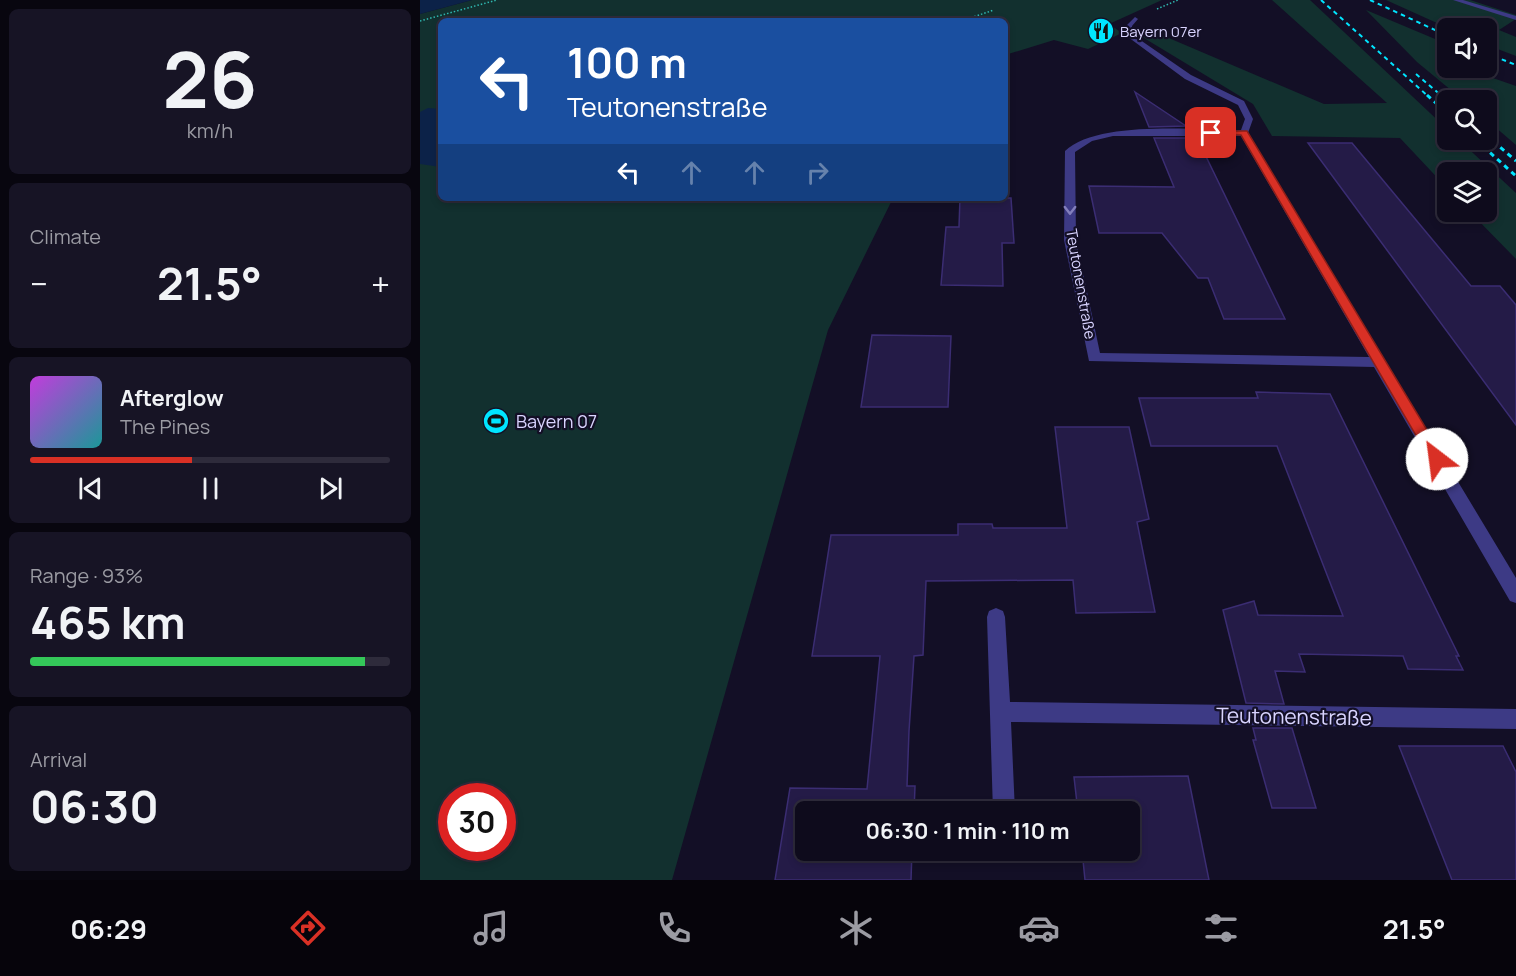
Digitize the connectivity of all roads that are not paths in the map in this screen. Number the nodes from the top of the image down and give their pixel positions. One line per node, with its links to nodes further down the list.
1 (1456, 0): 2 (street)
2 (1516, 18)
3 (1135, 19): 4 (street)
4 (1244, 133): 5 (street); 5 (street, Teutonenstraße, one-way to 5)
5 (1381, 362): 6 (street)
6 (1516, 595)
7 (996, 617): 8 (street)
8 (1001, 712): 9 (street, Teutonenstraße); 10 (street)
9 (1516, 719)
10 (1004, 801)

